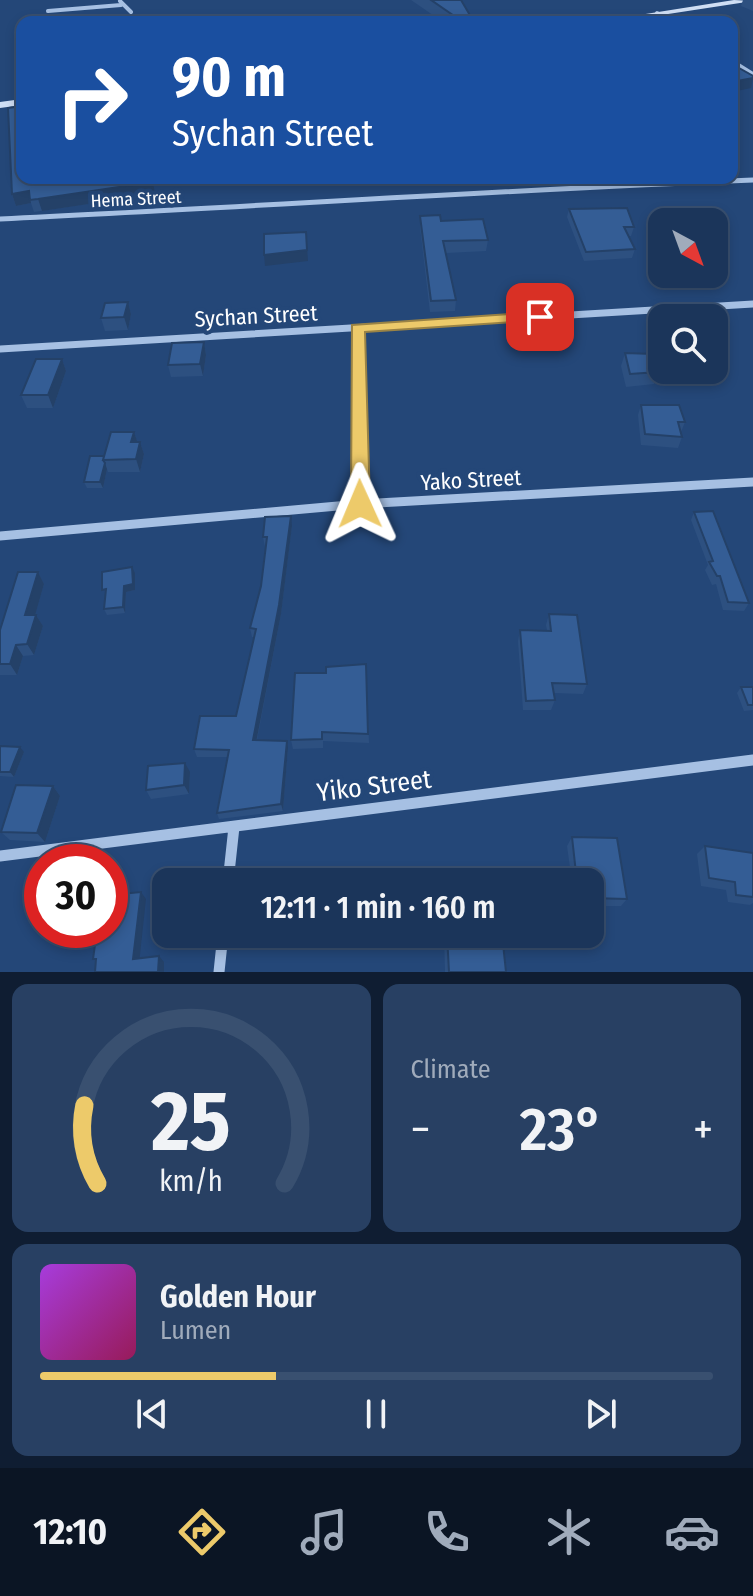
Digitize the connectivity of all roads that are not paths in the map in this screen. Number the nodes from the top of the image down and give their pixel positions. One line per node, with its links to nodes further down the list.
1 (750, 0): 5 (street)
2 (120, 2): 3 (street); 4 (street)
3 (48, 11)
4 (131, 12)
5 (657, 13): 6 (street); 7 (street)
6 (638, 16)
7 (662, 16)
8 (650, 184): 9 (street, Hema Street)
9 (0, 219)
10 (753, 304): 11 (street, Sychan Street)
11 (357, 328): 12 (street, Sychan Street); 14 (street)
12 (0, 349)
13 (753, 482): 14 (street, Yako Street)
14 (360, 504): 15 (street, Yako Street)
15 (0, 536)
16 (753, 760): 17 (street, Yiko Street)
17 (234, 827): 18 (street, Yiko Street); 19 (street)
18 (0, 856)
19 (230, 868)
20 (222, 948): 21 (street)
21 (219, 972)

